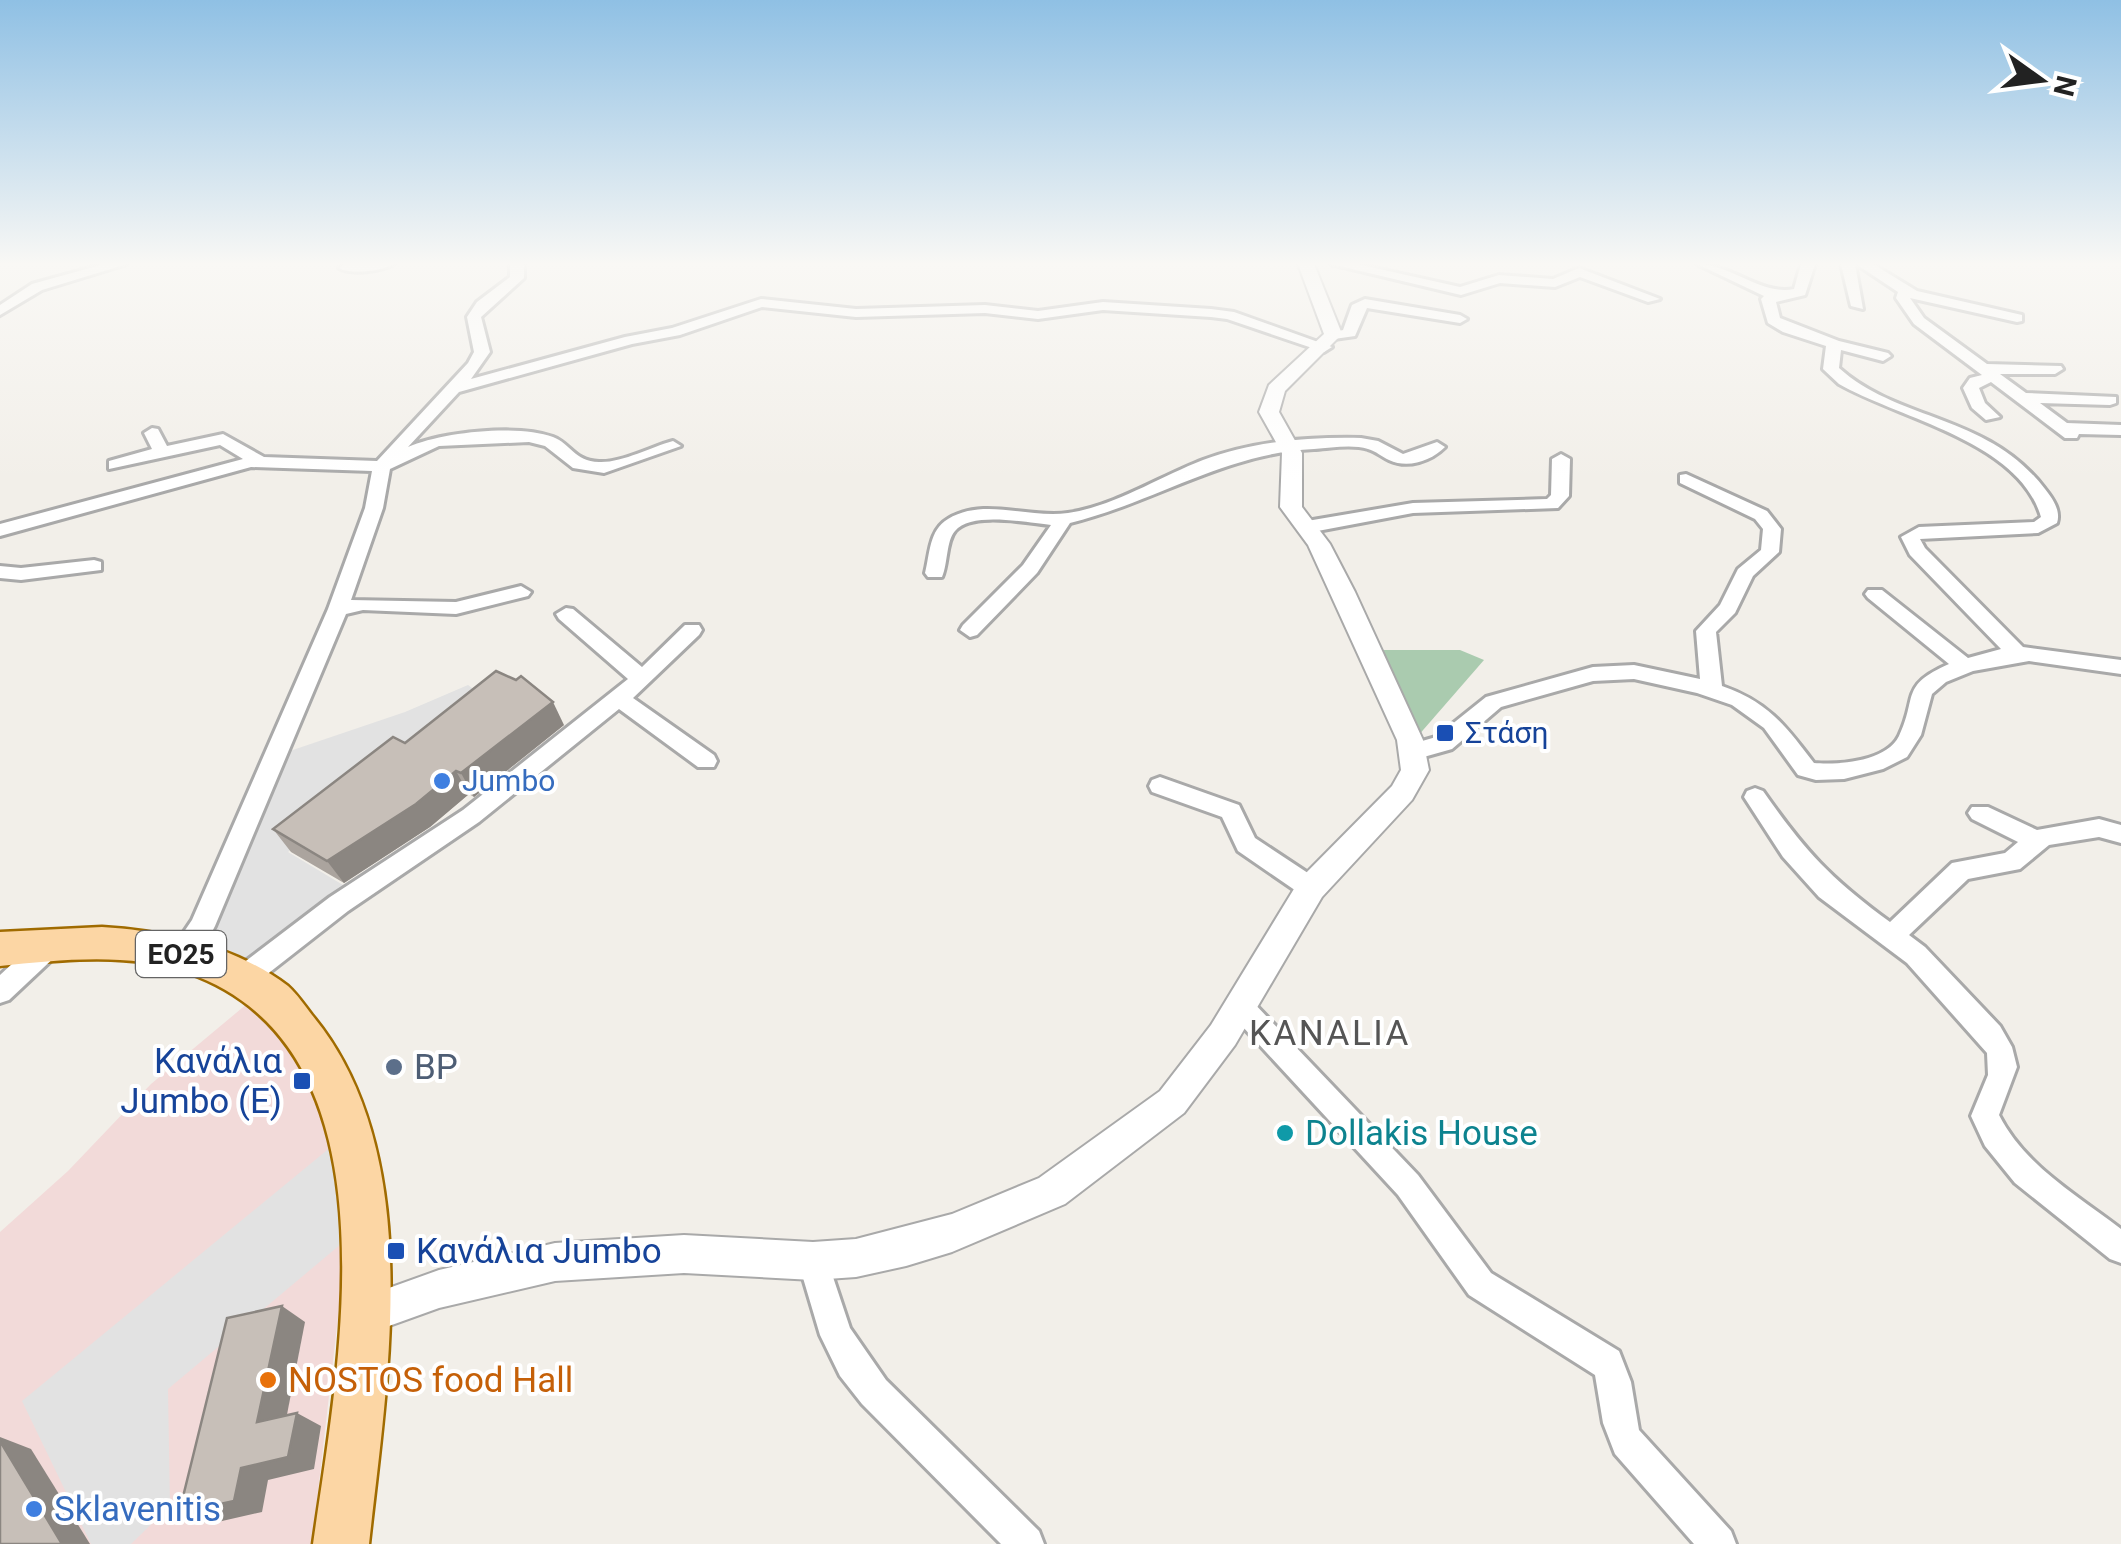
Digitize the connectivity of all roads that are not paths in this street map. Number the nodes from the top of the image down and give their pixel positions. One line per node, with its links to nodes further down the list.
1 (478, 336): 13 (street)
2 (652, 336): 13 (street)
3 (1306, 336): 8 (street)
4 (1329, 336): 8 (street)
5 (1344, 336): 8 (street)
6 (1808, 336): 9 (street)
7 (1940, 336): 12 (street)
8 (1328, 342): 20 (street)
9 (1834, 344): 10 (street); 40 (street)
10 (1883, 356)
11 (2055, 370): 12 (street)
12 (1988, 373): 14 (street); 16 (street)
13 (452, 389): 26 (street)
14 (2022, 398): 15 (street); 17 (street)
15 (2110, 400)
16 (1992, 416)
17 (2121, 430)
18 (152, 433): 22 (street)
19 (673, 446): 26 (street)
20 (1290, 447): 21 (street); 28 (street); 29 (street)
21 (1438, 447)
22 (162, 452): 24 (street); 25 (street)
23 (1561, 458): 29 (street)
24 (258, 461): 26 (street); 30 (street)
25 (115, 465)
26 (382, 466): 36 (street)
27 (1686, 479): 44 (street)
28 (1064, 519): 33 (street); 39 (street)
29 (1307, 527): 46 (street)
30 (0, 530)
31 (94, 566): 32 (street)
32 (0, 572)
33 (935, 573)
34 (522, 592): 36 (street)
35 (1875, 594): 41 (street)
36 (338, 609): 57 (street)
37 (566, 614): 43 (street)
38 (692, 630): 43 (street)
39 (970, 630)
40 (2016, 652): 41 (street); 42 (street)
41 (1964, 666): 44 (street)
42 (2121, 667)
43 (642, 679): 45 (street)
44 (1712, 689): 46 (street)
45 (618, 698): 47 (street); 58 (street)
46 (1414, 752): 53 (street)
47 (706, 761)
48 (1160, 786): 53 (street)
49 (1755, 798): 54 (street)
50 (1980, 813): 52 (street)
51 (2121, 834): 52 (street)
52 (2036, 840): 54 (street)
53 (1311, 888): 60 (street)
54 (1891, 936): 61 (street)
55 (50, 945): 56 (main road, ΕΟ25); 57 (main road, ΕΟ25); 59 (street)
56 (0, 949)
57 (182, 954): 58 (main road, ΕΟ25)
58 (243, 978): 63 (main road, ΕΟ25)
59 (0, 992)
60 (1240, 1006): 62 (street); 66 (street)
61 (2121, 1248)
62 (812, 1262): 63 (street); 65 (street)
63 (364, 1316): 64 (main road, ΕΟ25)
64 (341, 1544)
65 (1026, 1544)
66 (1718, 1544)

